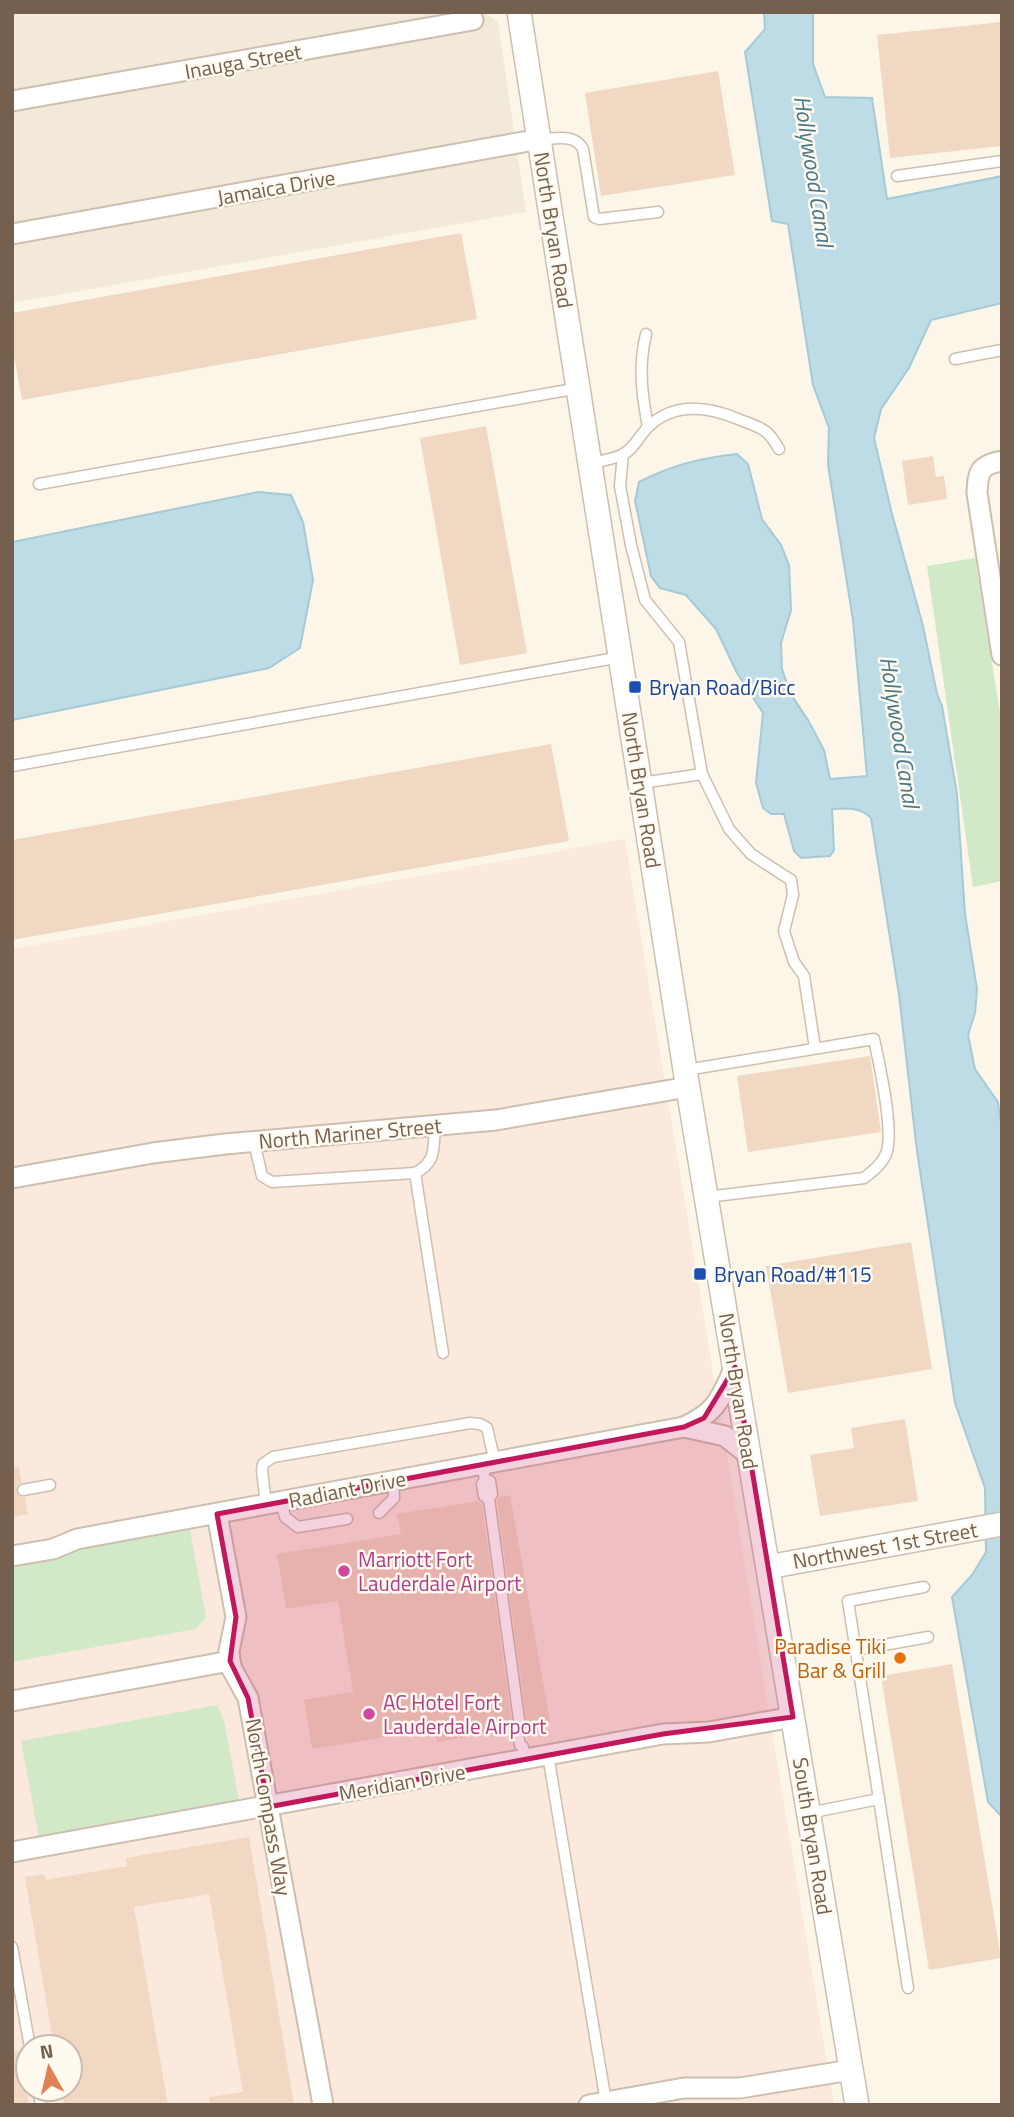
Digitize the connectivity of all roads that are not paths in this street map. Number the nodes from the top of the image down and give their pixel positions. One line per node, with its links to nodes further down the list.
1 (519, 12): 4 (street, North Bryan Road)
2 (473, 20): 3 (street, Inauga Street)
3 (12, 101)
4 (540, 139): 7 (lane); 8 (street, Jamaica Drive); 12 (street, North Bryan Road)
5 (1002, 161): 6 (lane)
6 (897, 176)
7 (657, 212)
8 (12, 234)
9 (646, 334): 13 (lane)
10 (1002, 350): 11 (lane)
11 (955, 359)
12 (579, 388): 17 (street, North Bryan Road); 18 (lane)
13 (648, 427): 14 (lane); 15 (lane)
14 (779, 449)
15 (623, 454): 17 (lane); 22 (lane)
16 (1002, 461): 19 (street)
17 (591, 463): 20 (street, North Bryan Road)
18 (39, 484)
19 (1002, 656)
20 (621, 657): 21 (lane); 23 (street, North Bryan Road)
21 (12, 766)
22 (702, 774): 23 (lane); 24 (lane)
23 (641, 783): 25 (street, North Bryan Road)
24 (815, 1048): 25 (lane); 30 (lane)
25 (687, 1079): 26 (street, North Mariner Street); 30 (street, North Bryan Road)
26 (435, 1125): 27 (street, North Mariner Street); 28 (lane)
27 (254, 1142): 28 (lane); 29 (street, North Mariner Street)
28 (415, 1173): 31 (lane)
29 (12, 1178)
30 (708, 1197): 32 (street, North Bryan Road)
31 (443, 1353)
32 (735, 1367): 33 (street, Radiant Drive); 34 (street, North Bryan Road)
33 (684, 1427): 34 (street, Radiant Drive); 35 (street, Radiant Drive)
34 (750, 1455): 45 (street, North Bryan Road)
35 (488, 1472): 36 (street, Radiant Drive); 39 (lane); 52 (lane)
36 (393, 1480): 39 (street, Radiant Drive); 40 (lane)
37 (50, 1485): 38 (lane)
38 (23, 1490)
39 (273, 1503): 41 (street, Radiant Drive); 42 (lane)
40 (379, 1513)
41 (217, 1514): 44 (street, Radiant Drive); 49 (street)
42 (347, 1519)
43 (1002, 1524): 45 (street, Northwest 1st Street)
44 (12, 1556)
45 (768, 1567): 51 (street, South Bryan Road)
46 (924, 1587): 48 (lane)
47 (928, 1637): 48 (lane)
48 (856, 1650): 54 (lane)
49 (230, 1661): 50 (street); 55 (street, North Compass Way)
50 (12, 1701)
51 (793, 1717): 53 (street, Meridian Drive); 56 (street, South Bryan Road)
52 (525, 1753): 53 (street, Meridian Drive); 55 (street, Meridian Drive)
53 (548, 1755): 62 (lane)
54 (879, 1798): 56 (lane); 59 (lane)
55 (268, 1807): 57 (street, Meridian Drive); 63 (street, North Compass Way)
56 (809, 1813): 61 (street, South Bryan Road)
57 (12, 1852)
58 (12, 1947): 60 (lane)
59 (908, 1988)
60 (27, 2033)
61 (852, 2070): 62 (street); 64 (street, South Bryan Road)
62 (598, 2103)
63 (323, 2105)
64 (857, 2105)

